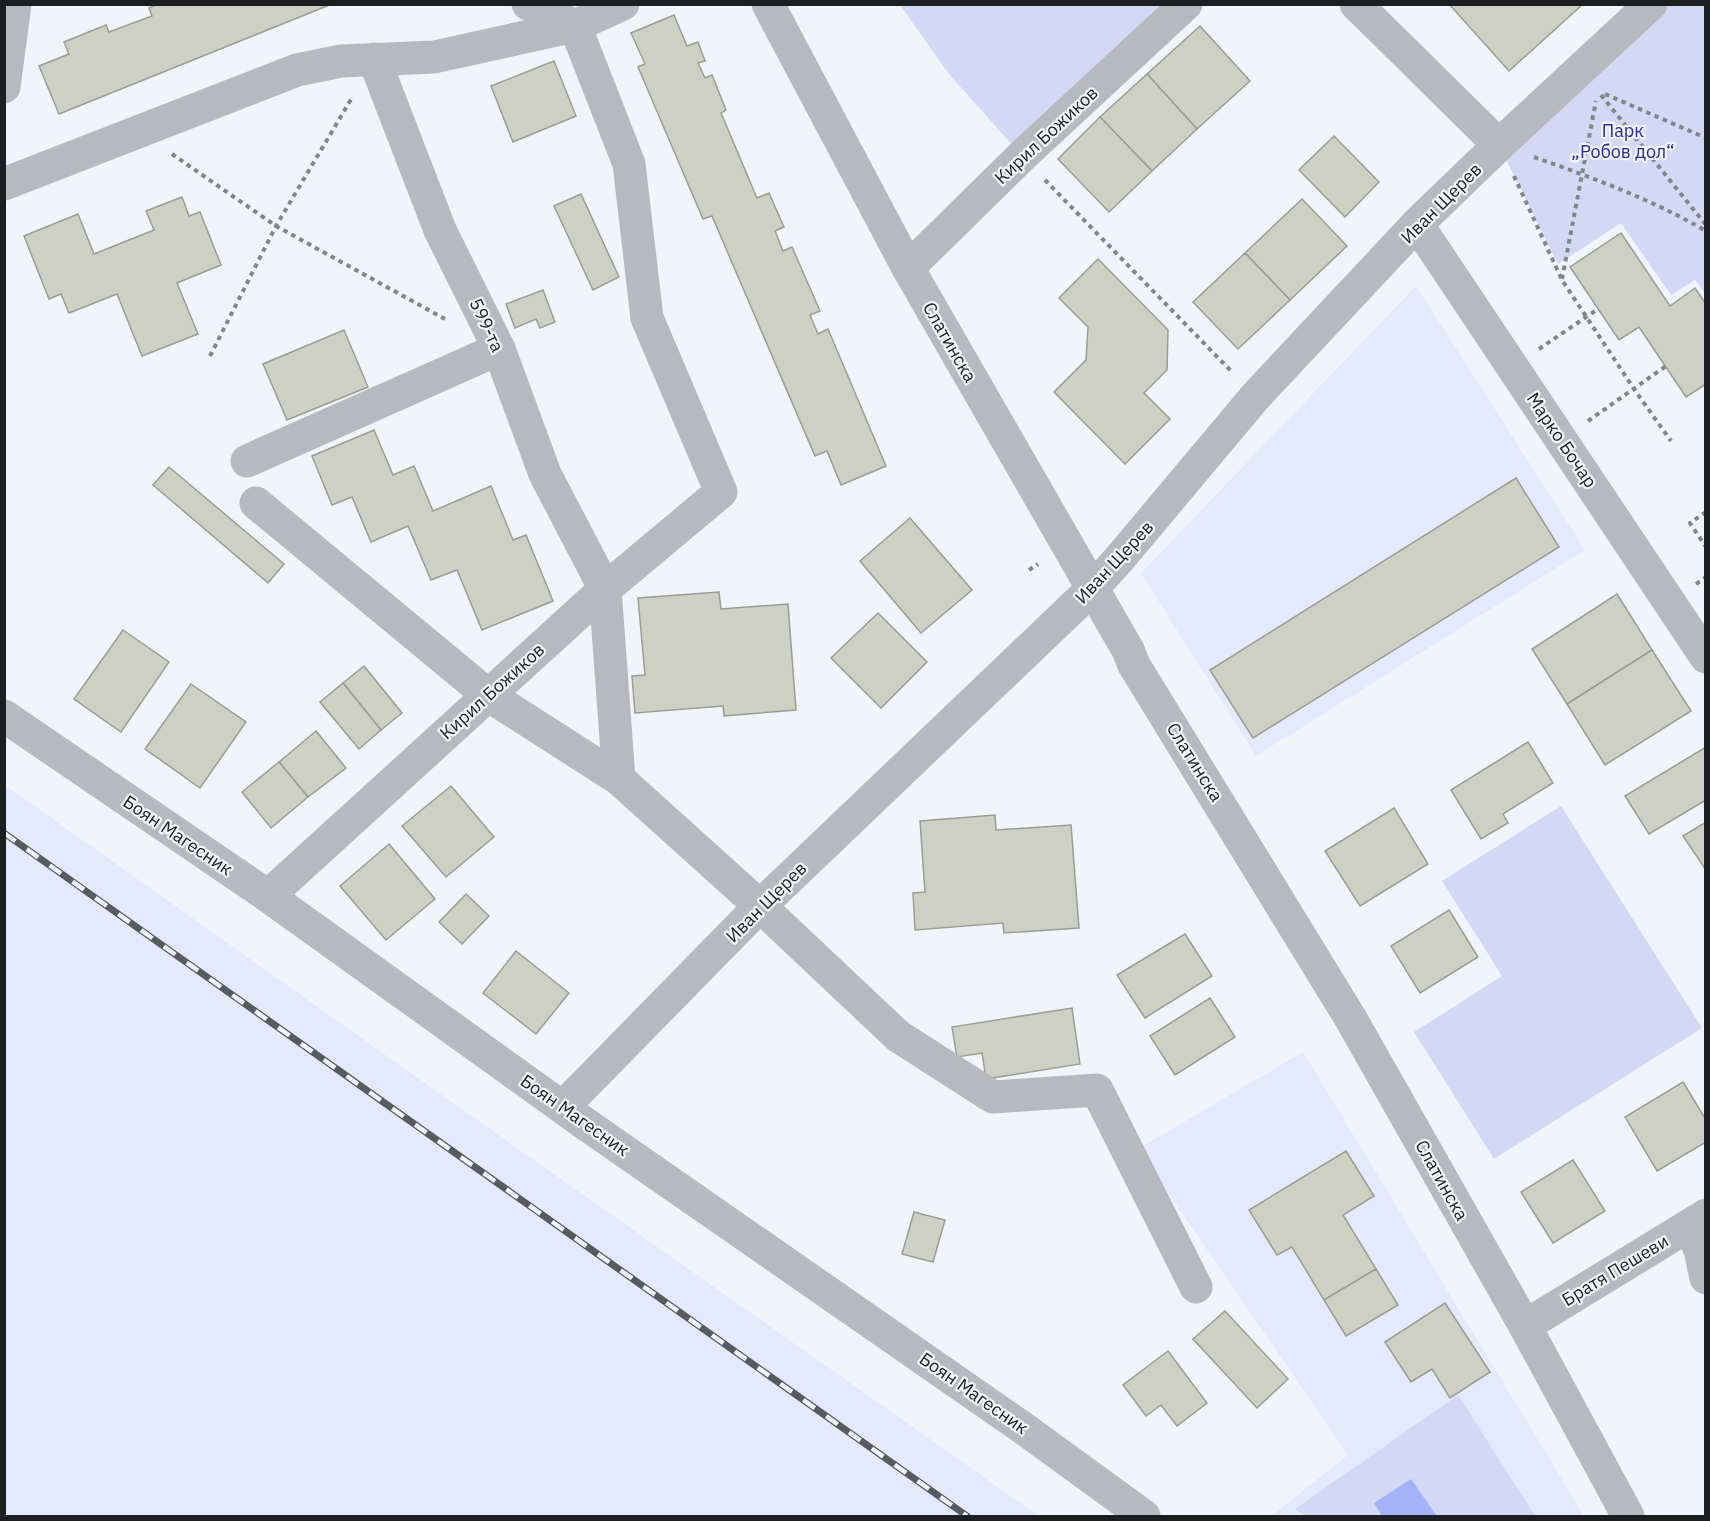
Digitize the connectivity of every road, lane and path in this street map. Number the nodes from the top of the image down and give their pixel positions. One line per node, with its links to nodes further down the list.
1 (15, 4): 10 (street)
2 (528, 4): 8 (street)
3 (623, 4): 8 (street)
4 (1186, 4): 15 (street, Кирил Божиков)
5 (1356, 4): 14 (street)
6 (1651, 4): 14 (street, Иван Щерев)
7 (771, 5): 22 (street, Слатинска)
8 (575, 26): 9 (street); 41 (street, Кирил Божиков)
9 (374, 59): 12 (street); 20 (path); 28 (street, 599-та)
10 (4, 87)
11 (1598, 92): 13 (path); 16 (path); 19 (path)
12 (140, 132): 17 (street); 20 (path)
13 (1706, 138)
14 (1499, 145): 16 (path); 18 (street, Иван Щерев); 23 (path)
15 (1022, 156): 22 (street, Кирил Божиков); 32 (path)
16 (1582, 174): 21 (path); 23 (path)
17 (4, 184)
18 (1417, 224): 32 (street, Иван Щерев); 43 (street, Марко Бочар)
19 (1706, 225)
20 (276, 226): 26 (path); 29 (path)
21 (1706, 231)
22 (908, 268): 42 (street, Слатинска)
23 (1562, 280): 25 (path)
24 (1598, 309): 25 (path)
25 (1586, 317): 27 (path); 31 (path)
26 (448, 321)
27 (1540, 348)
28 (499, 349): 35 (street); 41 (street, 599-та)
29 (210, 356)
30 (1666, 366): 31 (path)
31 (1634, 389): 33 (path); 34 (path)
32 (1256, 397): 42 (street, Иван Щерев)
33 (1588, 420)
34 (1671, 441)
35 (247, 461)
36 (256, 503): 44 (street)
37 (1706, 512): 38 (path)
38 (1706, 547)
39 (1038, 564): 40 (path)
40 (1029, 570)
41 (605, 589): 44 (street, Кирил Божиков); 46 (street)
42 (1092, 589): 48 (street, Иван Щерев); 52 (street, Слатинска)
43 (1706, 657)
44 (488, 695): 46 (street); 47 (street, Кирил Божиков)
45 (4, 716): 47 (street, Боян Магесник)
46 (619, 779): 48 (street)
47 (268, 896): 49 (street, Боян Магесник)
48 (760, 906): 49 (street, Иван Щерев); 51 (street)
49 (563, 1107): 53 (street, Боян Магесник)
50 (1701, 1243): 52 (street, Братя Пешеви)
51 (1196, 1287)
52 (1525, 1326): 54 (street, Слатинска)
53 (1144, 1516)
54 (1628, 1516)

